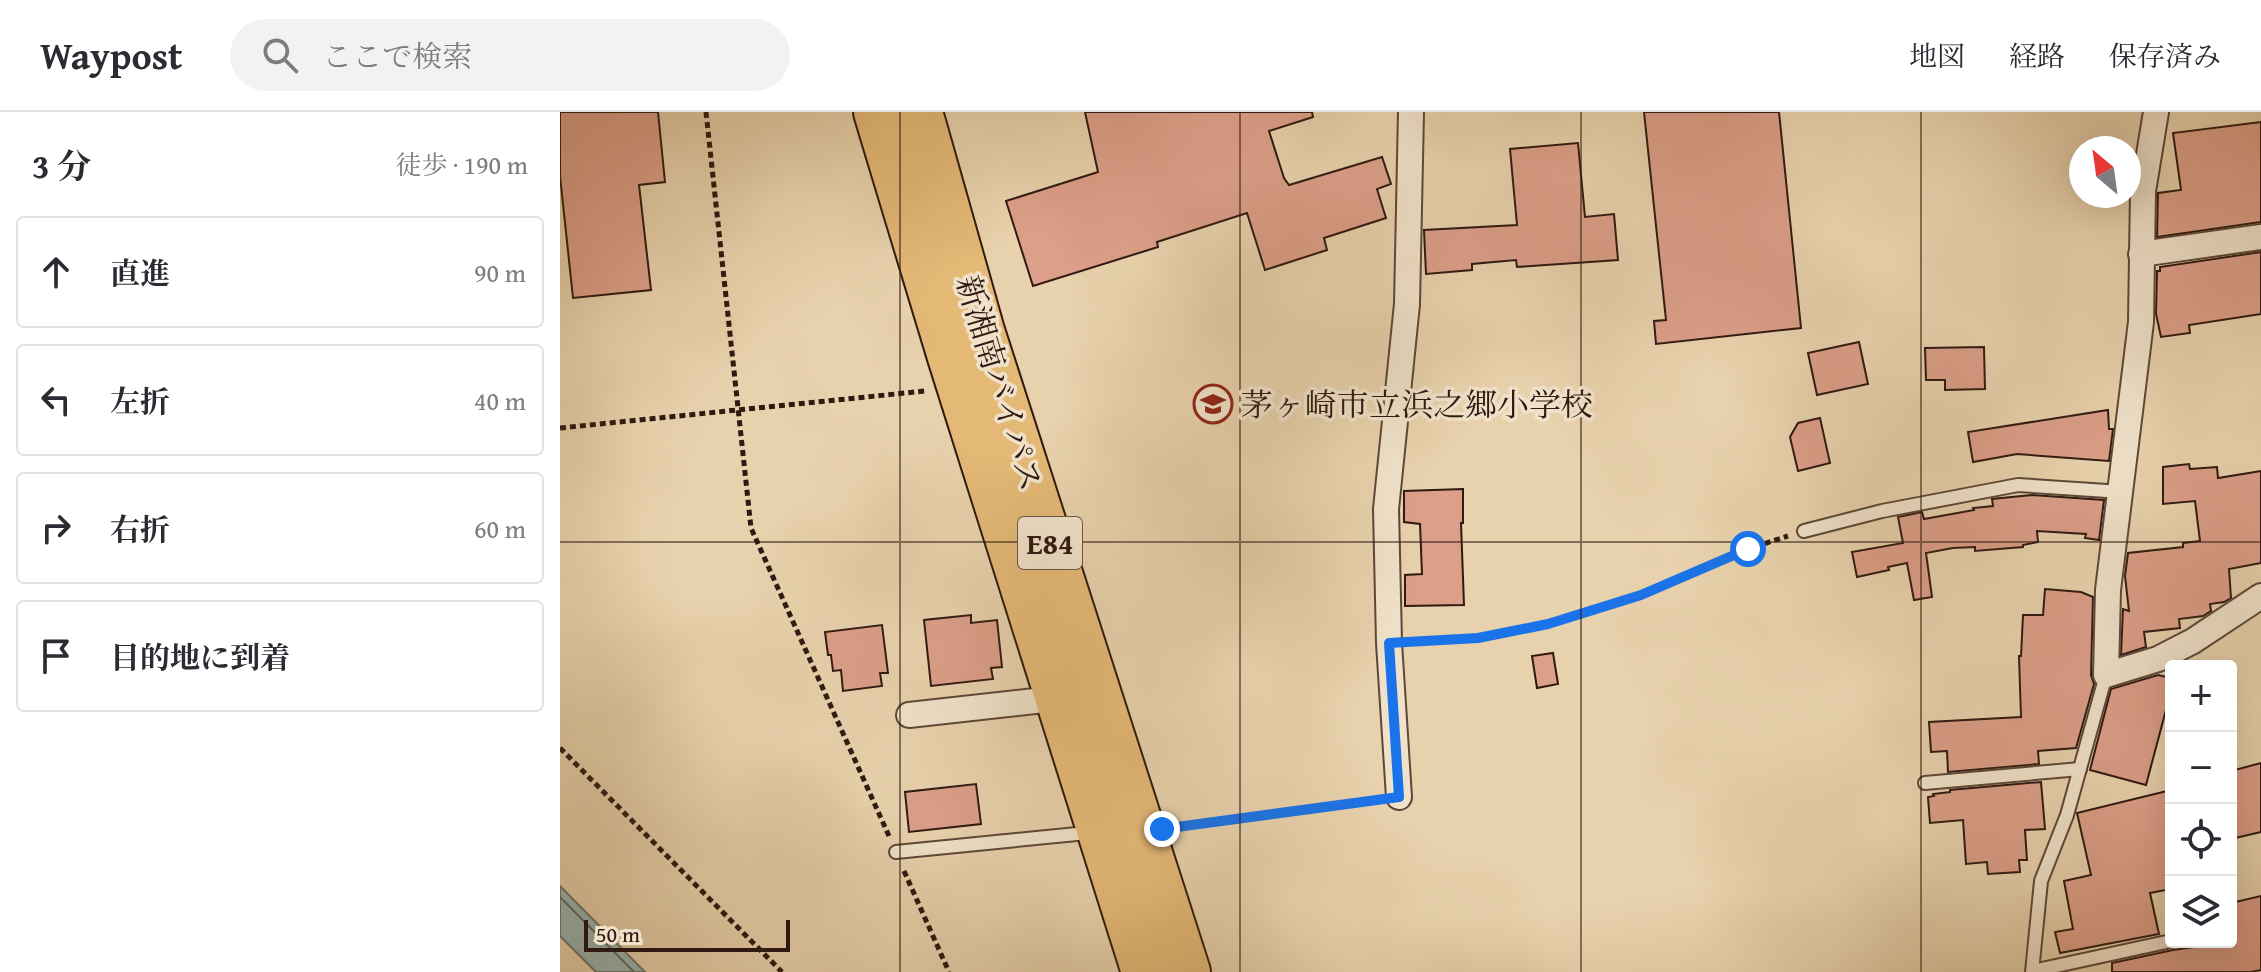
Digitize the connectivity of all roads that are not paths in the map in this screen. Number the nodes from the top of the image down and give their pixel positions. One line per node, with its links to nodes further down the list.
1 (865, 112): 13 (street)
2 (876, 112): 23 (highway, 新湘南バイパス / E84)
3 (920, 112): 24 (highway, 新湘南バイパス / E84)
4 (937, 112): 25 (street)
5 (1411, 112): 17 (street)
6 (2156, 112): 8 (street)
7 (2261, 237): 8 (street)
8 (2141, 254): 9 (street)
9 (2122, 492): 10 (lane); 12 (street)
10 (1804, 531)
11 (2261, 596): 12 (street)
12 (2106, 675): 15 (lane)
13 (1044, 700): 14 (street); 18 (street)
14 (909, 715)
15 (2080, 769): 16 (lane); 21 (lane)
16 (1925, 783)
17 (1399, 797)
18 (1087, 833): 19 (lane); 22 (street)
19 (896, 852)
20 (2165, 942): 21 (lane)
21 (2032, 971)
22 (1132, 972)
23 (1144, 972)
24 (1188, 972)
25 (1210, 972)

